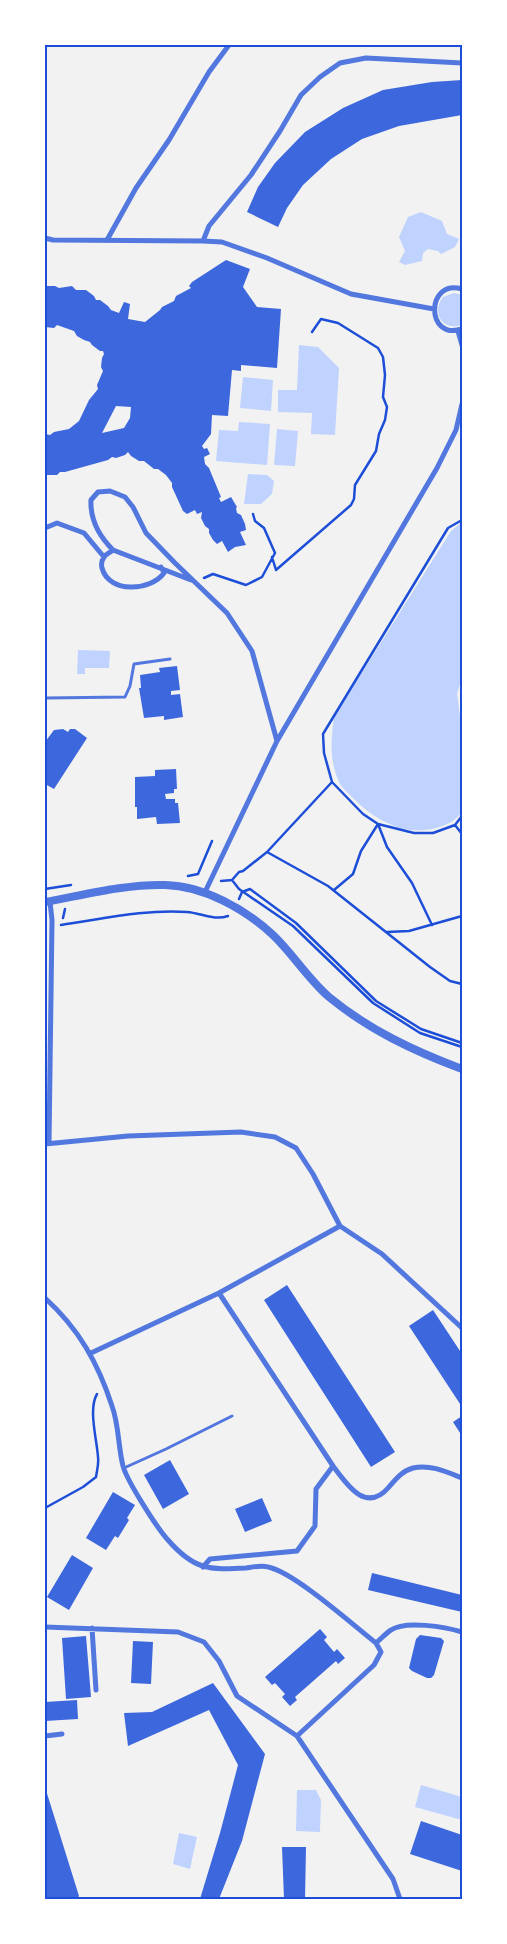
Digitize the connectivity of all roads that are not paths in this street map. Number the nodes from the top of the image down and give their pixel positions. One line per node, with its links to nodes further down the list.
1 (229, 45): 4 (street)
2 (462, 63): 5 (street)
3 (45, 238): 4 (street)
4 (107, 240): 5 (street)
5 (203, 240): 9 (street)
6 (462, 282): 8 (street)
7 (462, 289): 8 (street)
8 (444, 291): 9 (street)
9 (434, 308): 10 (street)
10 (460, 330): 11 (street)
11 (462, 345)
12 (462, 404): 20 (street)
13 (45, 528): 15 (street)
14 (114, 550): 15 (street); 16 (street); 17 (street)
15 (104, 557): 16 (street)
16 (161, 567): 17 (street)
17 (196, 582): 20 (street)
18 (170, 659): 19 (lane)
19 (45, 698)
20 (277, 741): 21 (street)
21 (205, 892): 22 (street); 23 (street)
22 (47, 902): 24 (street)
23 (462, 1069)
24 (47, 1144): 25 (street)
25 (340, 1226): 26 (street); 28 (street)
26 (219, 1293): 29 (street); 31 (street)
27 (45, 1298): 29 (street)
28 (462, 1328)
29 (91, 1353): 32 (street)
30 (232, 1416): 32 (lane)
31 (333, 1466): 33 (street); 34 (street)
32 (124, 1468): 34 (street)
33 (462, 1478)
34 (202, 1567): 38 (street)
35 (45, 1627): 36 (street)
36 (92, 1628): 39 (street); 42 (street)
37 (462, 1632): 38 (street)
38 (376, 1644): 42 (street)
39 (96, 1690)
40 (62, 1734): 41 (street)
41 (45, 1736)
42 (297, 1736): 43 (street)
43 (400, 1899)

